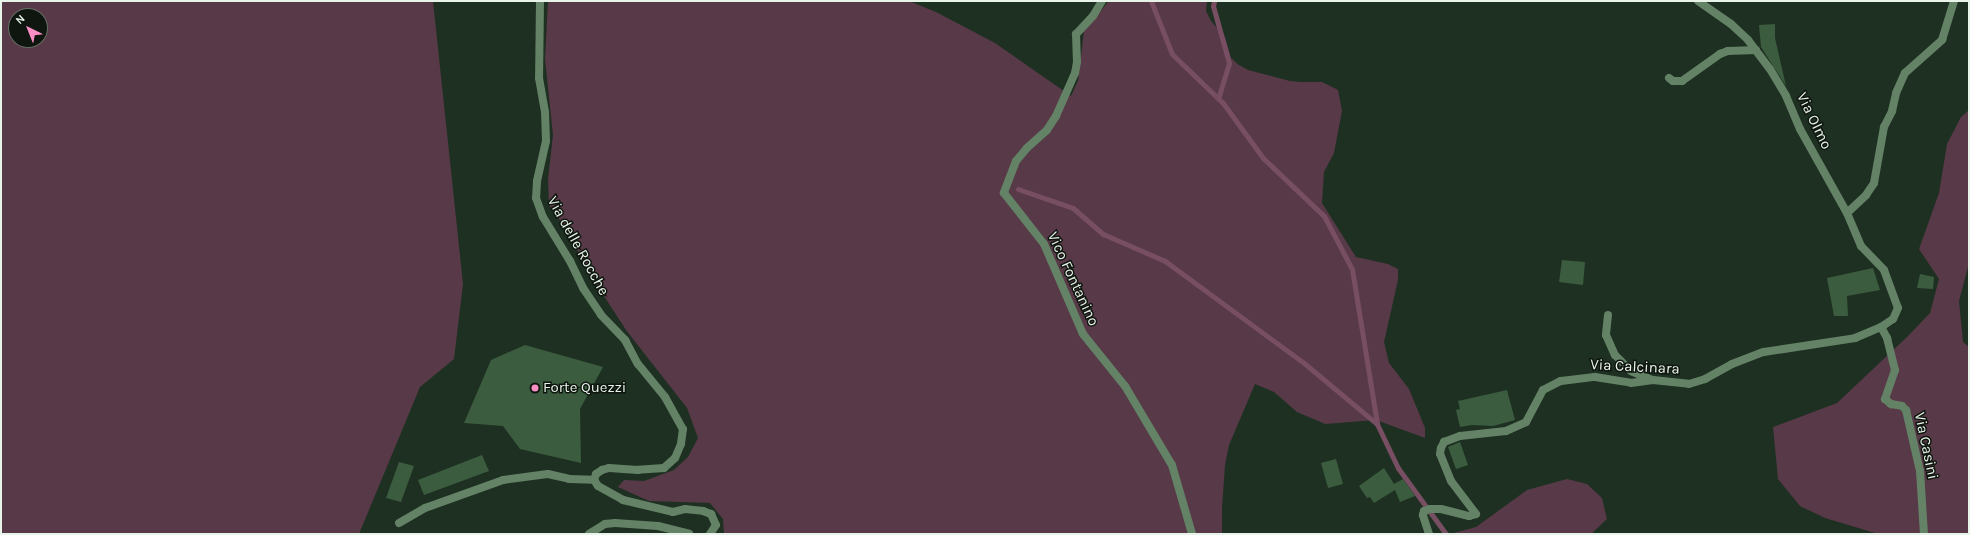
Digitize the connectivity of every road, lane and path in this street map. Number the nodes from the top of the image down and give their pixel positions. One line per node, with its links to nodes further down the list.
1 (540, 1): 11 (street, Via delle Rocche)
2 (1102, 1): 16 (street, Vico Fontanino)
3 (1698, 1): 5 (street, Via Olmo)
4 (1954, 1): 7 (street)
5 (1756, 50): 6 (street); 7 (street, Via Olmo)
6 (1669, 78)
7 (1847, 213): 9 (street, Via Olmo)
8 (1608, 315): 10 (street)
9 (1881, 327): 10 (street, Via Calcinara); 18 (street, Via Casini)
10 (1653, 380): 17 (street, Via Calcinara)
11 (594, 480): 12 (street); 15 (street)
12 (399, 523)
13 (589, 534): 14 (street)
14 (689, 534)
15 (710, 534)
16 (1192, 534)
17 (1429, 534)
18 (1924, 534)

